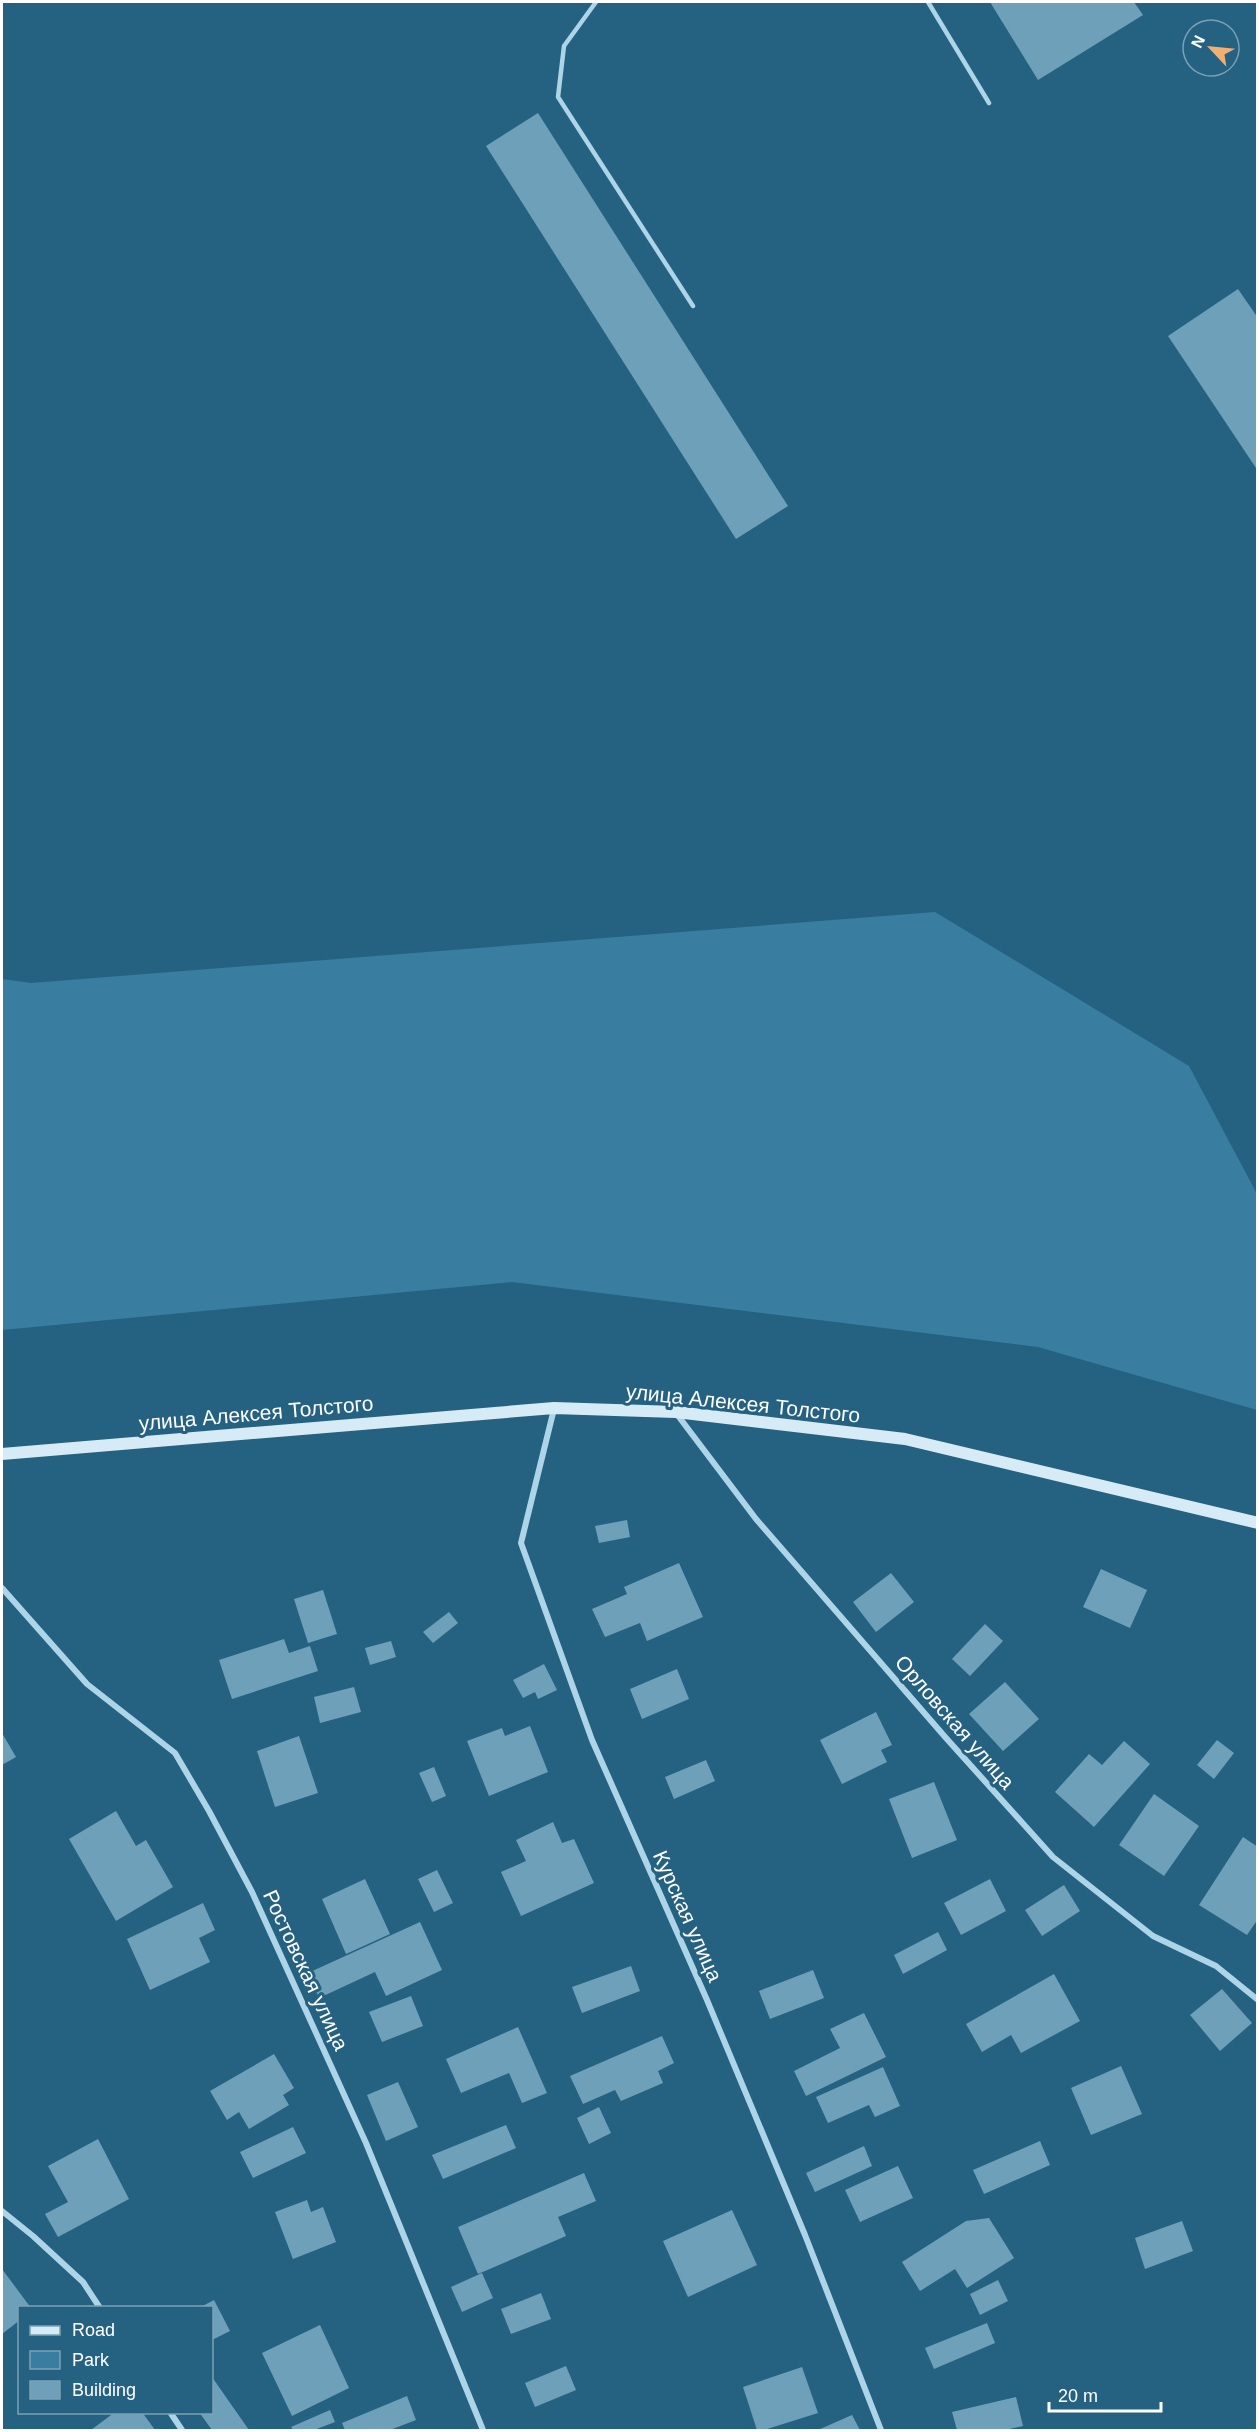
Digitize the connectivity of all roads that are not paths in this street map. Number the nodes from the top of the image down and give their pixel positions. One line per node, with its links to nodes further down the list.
1 (596, 2): 4 (lane)
2 (928, 2): 3 (lane)
3 (989, 103)
4 (693, 306)
5 (554, 1408): 6 (street, улица Алексея Толстого); 7 (street, улица Алексея Толстого); 16 (street, Курская улица)
6 (676, 1412): 8 (street, улица Алексея Толстого); 10 (street, Орловская улица)
7 (2, 1454)
8 (1257, 1523)
9 (2, 1588): 15 (street, Ростовская улица)
10 (1257, 2000)
11 (2, 2211): 12 (street)
12 (99, 2306)
13 (171, 2414): 14 (street)
14 (182, 2430)
15 (483, 2430)
16 (881, 2430)

